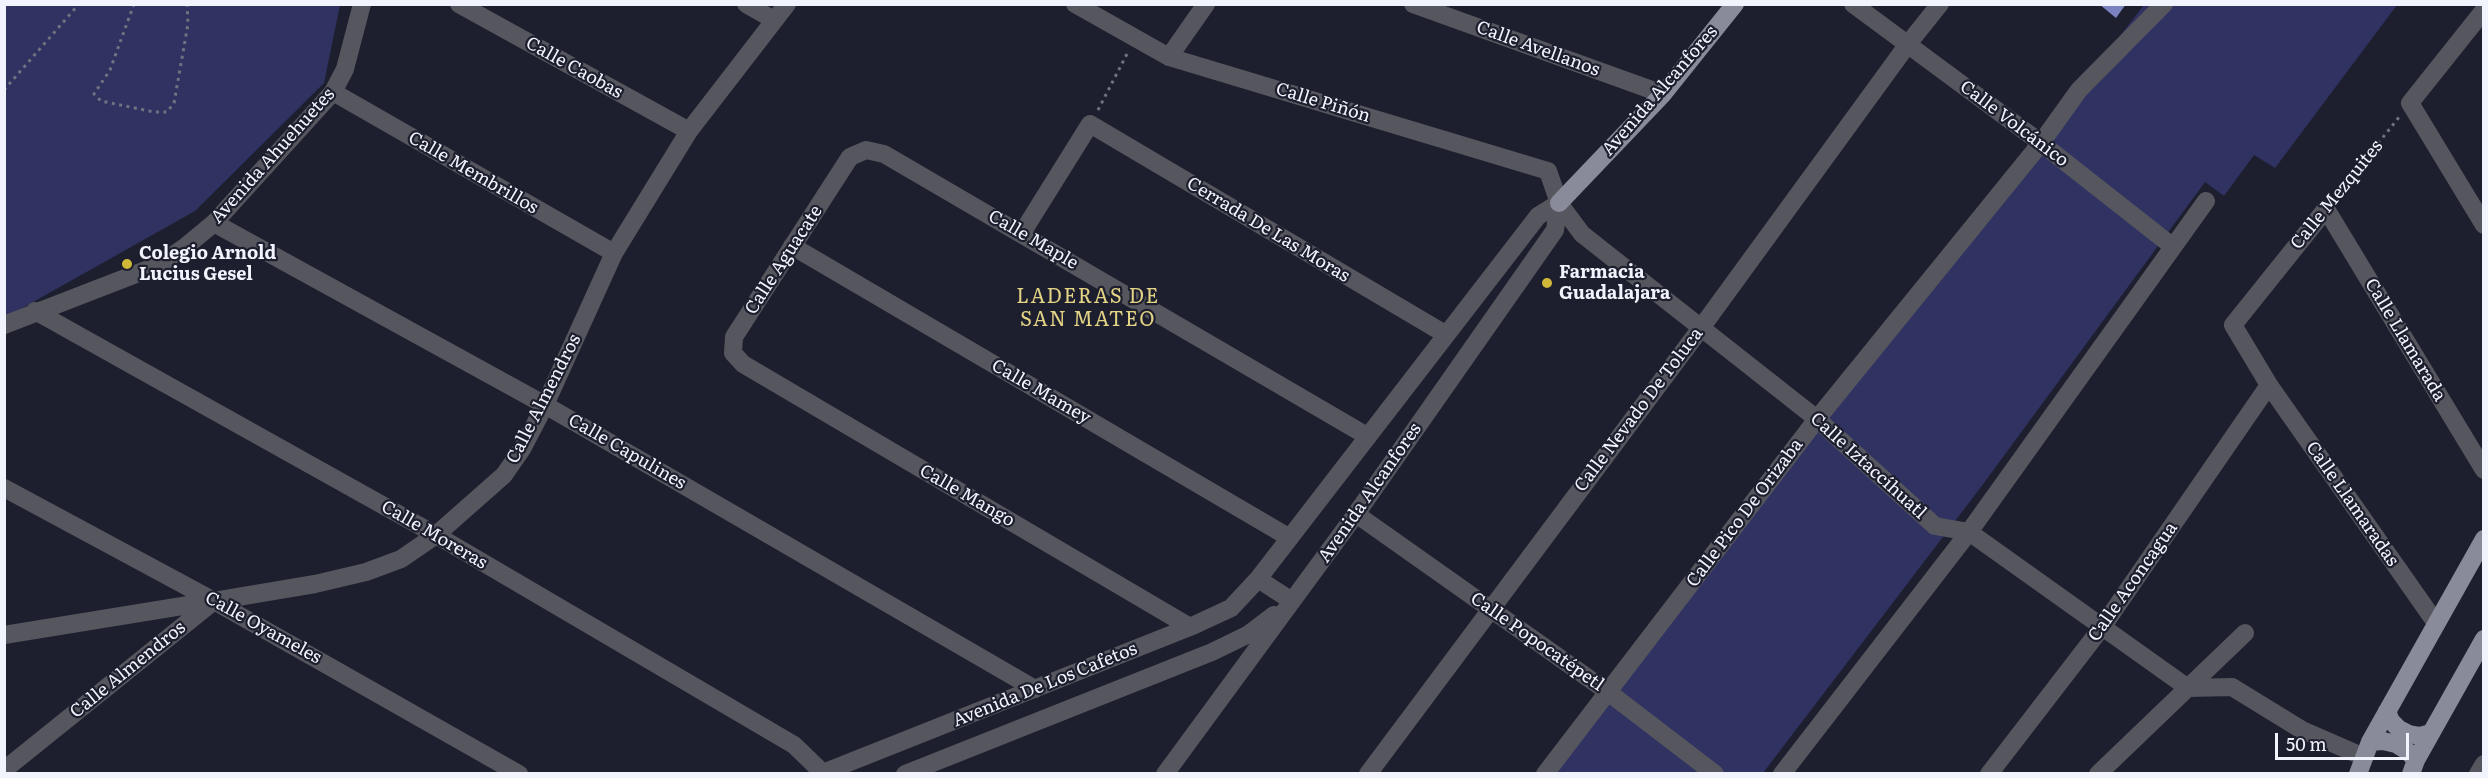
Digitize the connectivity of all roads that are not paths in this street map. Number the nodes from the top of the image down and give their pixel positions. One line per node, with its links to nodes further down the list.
1 (362, 4): 16 (street, Avenida Ahuehuetes)
2 (459, 4): 18 (street, Calle Caobas)
3 (746, 4): 13 (street)
4 (787, 4): 13 (street, Calle Almendros)
5 (1075, 4): 15 (street, Calle Piñón)
6 (1206, 4): 15 (street)
7 (1413, 4): 17 (street, Calle Avellanos)
8 (1735, 4): 17 (main road, Avenida Alcanfores)
9 (1853, 4): 14 (street, Calle Volcánico)
10 (1940, 4): 14 (street, Calle Nevado De Toluca)
11 (2164, 4): 19 (street, Calle Pico De Orizaba)
12 (2484, 10): 25 (street)
13 (774, 20): 18 (street, Calle Almendros)
14 (1908, 44): 19 (street, Calle Volcánico); 32 (street, Calle Nevado De Toluca)
15 (1169, 57): 22 (street, Calle Piñón)
16 (333, 92): 24 (street, Avenida Ahuehuetes); 29 (street, Calle Membrillos)
17 (1663, 94): 22 (main road, Avenida Alcanfores)
18 (689, 131): 29 (street, Calle Almendros)
19 (2041, 143): 28 (street, Calle Volcánico); 37 (street, Calle Pico De Orizaba)
20 (850, 157): 26 (street, Calle Maple); 27 (street, Calle Aguacate)
21 (2205, 201): 28 (street)
22 (1559, 203): 32 (street, Calle Iztaccíhuatl); 33 (street, Avenida Alcanfores); 41 (street, Avenida Alcanfores)
23 (2326, 209): 35 (street, Calle Mezquites); 39 (street, Calle Llamarada)
24 (214, 223): 30 (street, Avenida Ahuehuetes); 36 (street, Calle Capulines)
25 (2484, 225)
26 (1023, 234): 33 (street, Cerrada De Las Moras); 38 (street, Calle Maple)
27 (792, 246): 34 (street, Calle Aguacate); 44 (street, Calle Mamey)
28 (2172, 246): 42 (street)
29 (614, 253): 36 (street, Calle Almendros)
30 (35, 311): 31 (street, Avenida Ahuehuetes); 43 (street, Calle Moreras)
31 (4, 325)
32 (1701, 328): 37 (street, Calle Iztaccíhuatl); 49 (street, Calle Nevado De Toluca)
33 (1446, 334): 38 (street, Avenida Alcanfores)
34 (743, 364): 52 (street, Calle Mango)
35 (2269, 385): 50 (street, Calle Llamaradas); 51 (street, Calle Aconcagua)
36 (545, 405): 43 (street, Calle Almendros); 57 (street, Calle Capulines)
37 (1817, 419): 42 (street, Calle Iztaccíhuatl); 58 (street, Calle Pico De Orizaba)
38 (1367, 436): 44 (street, Avenida Alcanfores)
39 (2484, 470)
40 (4, 488): 47 (street, Calle Oyameles)
41 (1356, 514): 48 (street, Avenida Alcanfores); 49 (street, Calle Popocatépetl)
42 (1969, 532): 51 (street, Calle Iztaccíhuatl); 72 (street)
43 (436, 535): 47 (street, Calle Almendros); 65 (street, Calle Moreras)
44 (1290, 538): 46 (street, Avenida Alcanfores)
45 (2484, 539): 50 (main road)
46 (1258, 579): 48 (street); 52 (street, Avenida De Los Cafetos)
47 (214, 601): 54 (street); 64 (street, Calle Almendros); 66 (street, Calle Oyameles)
48 (1292, 601): 67 (street, Avenida De Los Cafetos); 68 (street, Avenida Alcanfores)
49 (1490, 609): 58 (street, Calle Popocatépetl); 69 (street, Calle Nevado De Toluca)
50 (2436, 623): 59 (main road)
51 (2103, 626): 56 (street, Calle Iztaccíhuatl); 73 (street, Calle Aconcagua)
52 (1190, 627): 57 (street, Avenida De Los Cafetos)
53 (2245, 633): 56 (street)
54 (4, 635)
55 (2484, 639): 60 (main road)
56 (2188, 688): 61 (street); 74 (street)
57 (1035, 689): 65 (street, Avenida De Los Cafetos)
58 (1608, 692): 70 (street, Calle Pico De Orizaba); 71 (street, Calle Popocatépetl)
59 (2387, 711): 60 (main road); 61 (main road)
60 (2431, 733): 63 (main road)
61 (2364, 757): 63 (main road)
62 (2484, 764): 75 (street)
63 (2413, 767)
64 (4, 770)
65 (822, 773)
66 (519, 774)
67 (905, 774)
68 (1165, 774)
69 (1368, 774)
70 (1545, 774)
71 (1714, 774)
72 (1782, 774)
73 (1989, 774)
74 (2098, 774)
75 (2478, 774)

